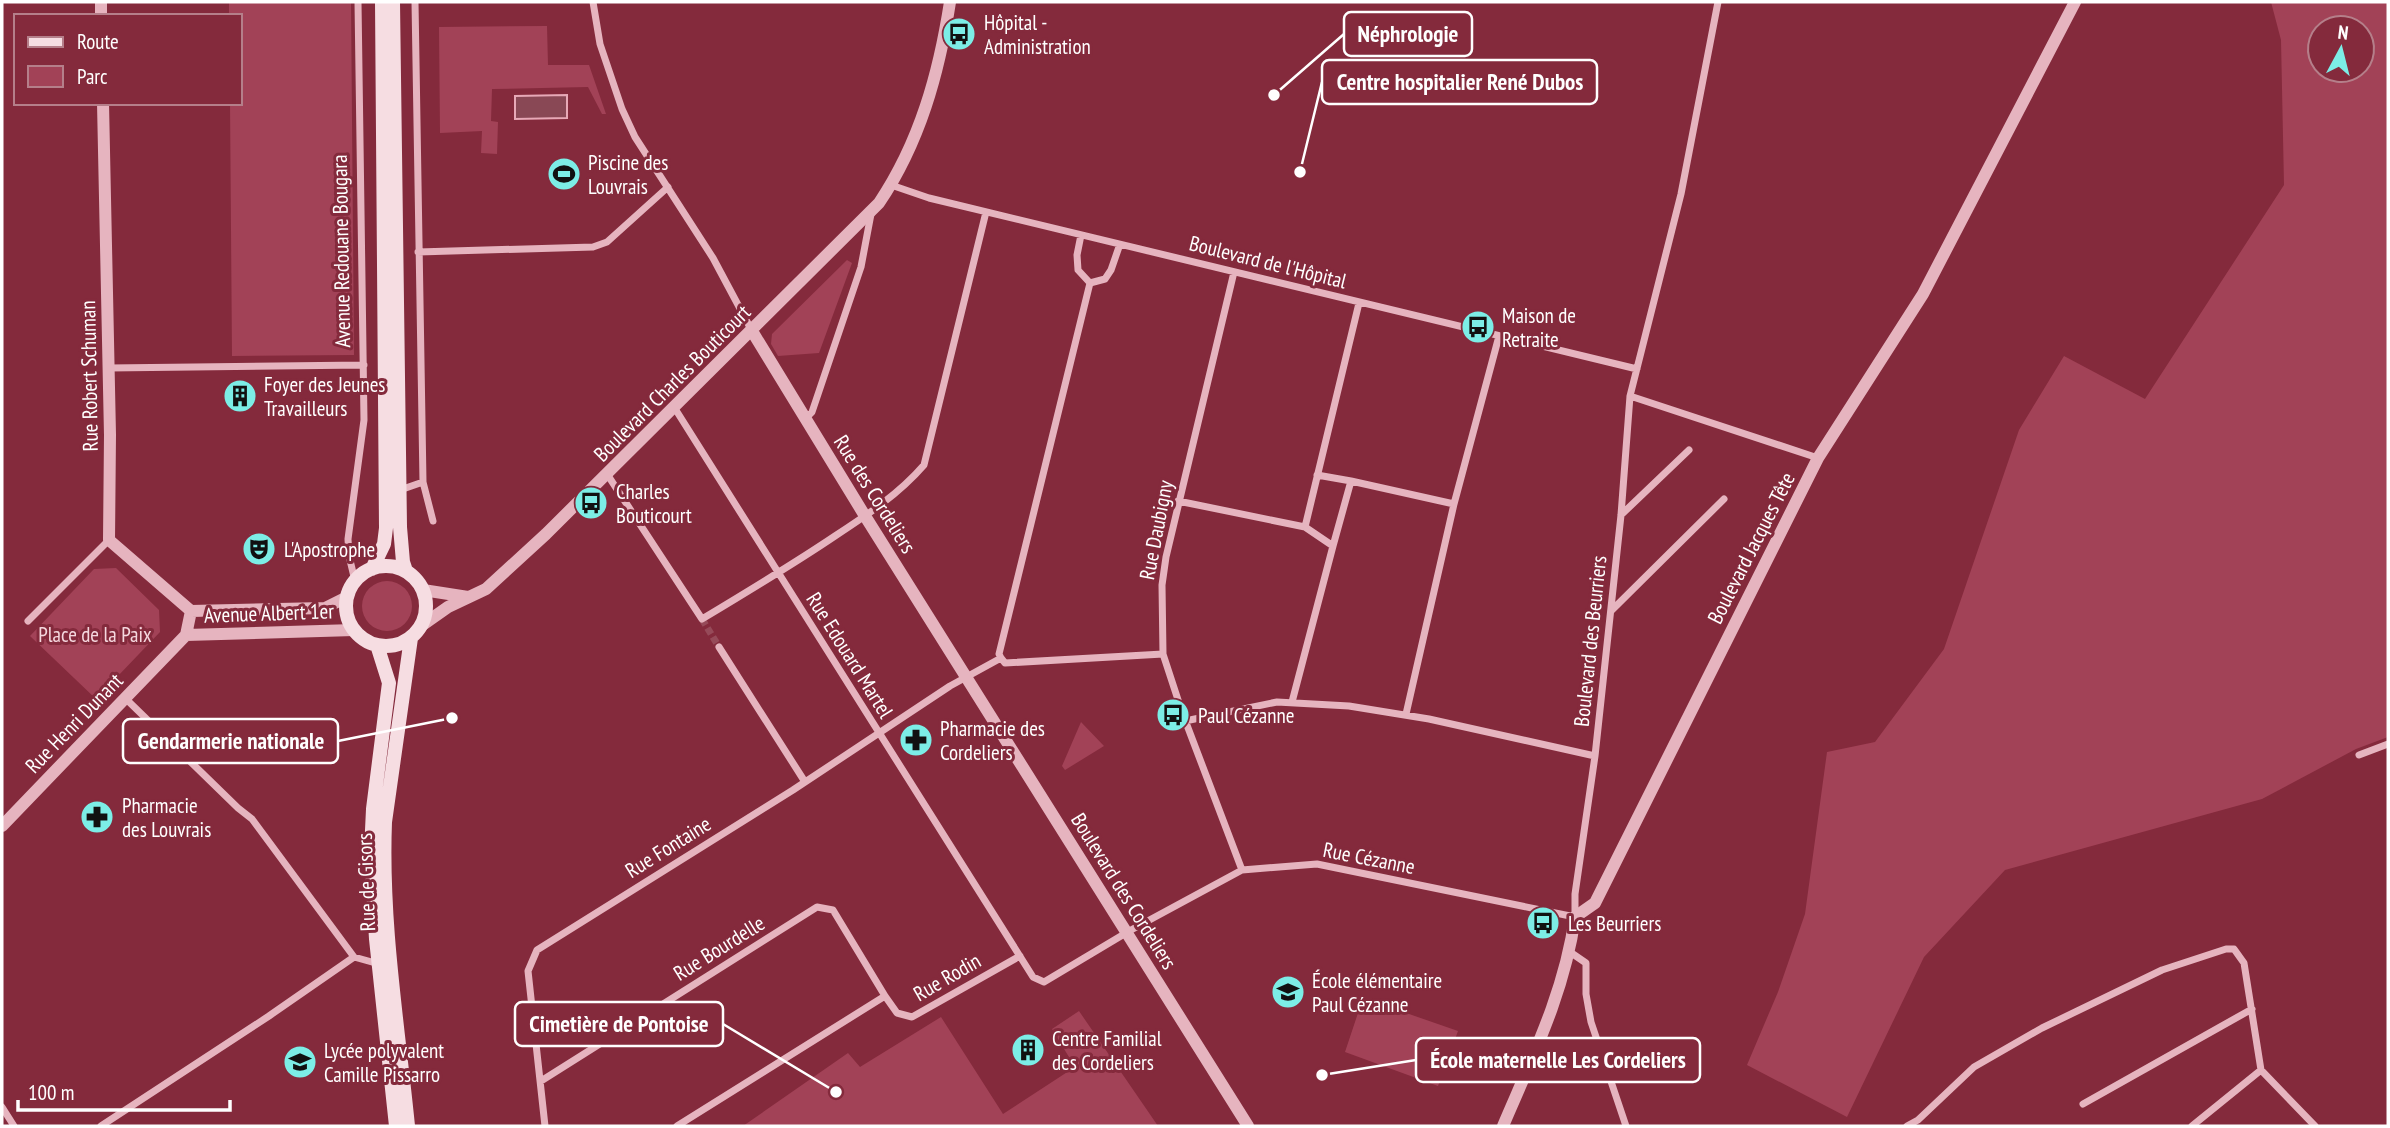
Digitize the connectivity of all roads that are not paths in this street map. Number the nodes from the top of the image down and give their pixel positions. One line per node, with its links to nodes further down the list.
1 (358, 2): 22 (street, Avenue Redouane Bougara)
2 (382, 2): 44 (main road, Avenue Redouane Bougara)
3 (393, 2): 34 (main road)
4 (415, 2): 16 (street)
5 (593, 2): 11 (street)
6 (950, 2): 10 (street, Boulevard Charles Bouticourt)
7 (1718, 2): 24 (street, Boulevard des Beurriers)
8 (2075, 2): 29 (street, Boulevard Jacques Tête)
9 (103, 105): 23 (street, Rue Robert Schuman)
10 (891, 184): 12 (street, Boulevard Charles Bouticourt); 13 (street, Boulevard de l'Hôpital)
11 (668, 187): 16 (street); 20 (street)
12 (872, 211): 20 (street, Boulevard Charles Bouticourt); 27 (street)
13 (986, 212): 14 (street, Boulevard de l'Hôpital); 39 (street)
14 (1081, 234): 15 (street, Boulevard de l'Hôpital); 18 (street)
15 (1120, 244): 17 (street, Boulevard de l'Hôpital); 18 (street)
16 (418, 253): 33 (street)
17 (1234, 272): 19 (street, Boulevard de l'Hôpital); 36 (street, Rue Daubigny)
18 (1090, 283): 60 (street)
19 (1359, 303): 21 (street, Boulevard de l'Hôpital); 31 (street)
20 (751, 331): 26 (street, Boulevard Charles Bouticourt); 27 (street, Rue des Cordeliers)
21 (1499, 336): 24 (street, Boulevard de l'Hôpital); 37 (street)
22 (364, 365): 23 (street); 47 (street, Avenue Redouane Bougara)
23 (109, 368): 42 (street, Rue Robert Schuman)
24 (1637, 369): 25 (street, Boulevard des Beurriers)
25 (1630, 396): 29 (street); 38 (street, Boulevard des Beurriers)
26 (674, 407): 30 (street, Boulevard Charles Bouticourt); 46 (street, Rue Edouard Martel)
27 (806, 418): 39 (street, Rue des Cordeliers)
28 (1689, 450): 38 (street)
29 (1818, 458): 73 (street, Boulevard Jacques Tête)
30 (607, 474): 46 (street); 50 (street, Boulevard Charles Bouticourt)
31 (1317, 475): 32 (street); 41 (street)
32 (1351, 481): 37 (street); 43 (street)
33 (423, 482): 34 (street); 40 (street)
34 (400, 491): 45 (main road)
35 (1724, 499): 52 (street)
36 (1178, 501): 41 (street); 59 (street, Rue Daubigny)
37 (1454, 504): 64 (street)
38 (1621, 515): 52 (street, Boulevard des Beurriers)
39 (865, 516): 46 (street); 61 (street, Rue des Cordeliers)
40 (433, 521)
41 (1305, 527): 43 (street)
42 (109, 540): 51 (street); 53 (street)
43 (1333, 546): 63 (street)
44 (372, 569): 45 (main road); 47 (main road)
45 (406, 571): 48 (main road)
46 (779, 574): 66 (street, Rue Edouard Martel)
47 (355, 581): 49 (main road)
48 (423, 590): 50 (street); 55 (main road)
49 (347, 597): 51 (street, Avenue Albert 1er); 54 (main road)
50 (469, 597): 55 (street, Boulevard Charles Bouticourt)
51 (191, 611): 56 (street)
52 (1610, 611): 69 (street, Boulevard des Beurriers)
53 (28, 621)
54 (354, 630): 56 (street, Avenue Albert 1er); 57 (main road)
55 (416, 632): 57 (main road); 89 (main road, Rue de Gisors)
56 (186, 635): 62 (street, Rue Henri Dunant)
57 (377, 645): 78 (main road, Rue de Gisors)
58 (719, 647): 70 (street)
59 (1163, 654): 60 (street); 65 (street, Rue Daubigny)
60 (1001, 657): 61 (street, Rue Fontaine)
61 (967, 677): 66 (street, Rue Fontaine); 74 (street, Boulevard des Cordeliers)
62 (125, 698): 71 (street, Rue Henri Dunant); 77 (street)
63 (1292, 702): 64 (street); 65 (street)
64 (1406, 714): 69 (street)
65 (1185, 721): 72 (street, Rue Daubigny)
66 (879, 732): 70 (street, Rue Fontaine); 76 (street, Rue Edouard Martel)
67 (2388, 744): 68 (street)
68 (2359, 755)
69 (1595, 756): 73 (street, Boulevard des Beurriers)
70 (805, 782): 82 (street, Rue Fontaine)
71 (2, 826)
72 (1242, 870): 73 (street, Rue Cézanne); 74 (street, Rue Cézanne)
73 (1575, 917): 75 (street)
74 (1127, 933): 76 (street); 92 (street, Boulevard des Cordeliers)
75 (1570, 952): 93 (street); 94 (street)
76 (1020, 956): 79 (street, Rue Rodin)
77 (354, 957): 78 (street); 87 (street)
78 (379, 964): 88 (main road, Rue de Gisors)
79 (886, 996): 82 (street, Rue Bourdelle); 91 (street, Rue Rodin)
80 (2252, 1009): 81 (street); 83 (street); 95 (street)
81 (2261, 1070): 85 (street); 96 (street)
82 (541, 1081): 90 (street, Rue Fontaine)
83 (2083, 1104)
84 (2, 1107): 86 (street)
85 (2307, 1119): 97 (street); 98 (street)
86 (14, 1126)
87 (101, 1126)
88 (396, 1126)
89 (408, 1126)
90 (545, 1126)
91 (677, 1126)
92 (1248, 1126)
93 (1503, 1126)
94 (1626, 1126)
95 (1907, 1126)
96 (2192, 1126)
97 (2300, 1126)
98 (2315, 1126)

